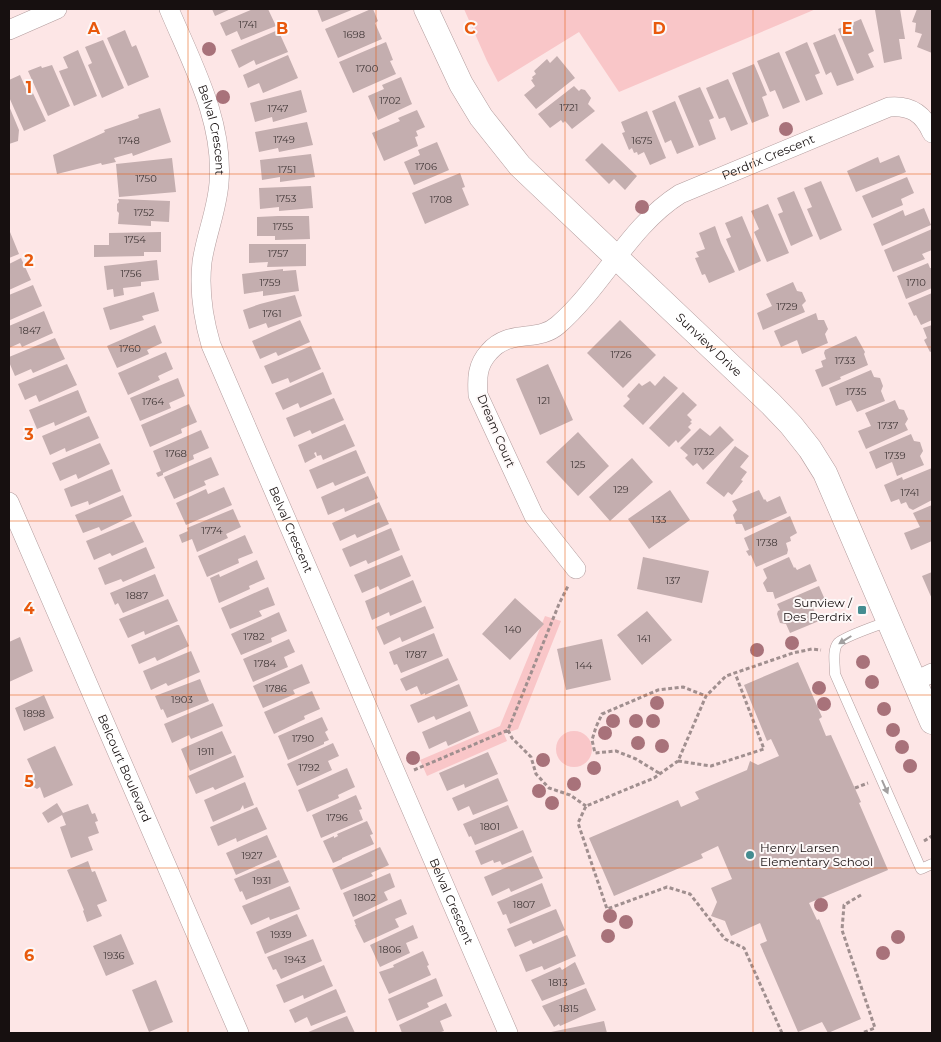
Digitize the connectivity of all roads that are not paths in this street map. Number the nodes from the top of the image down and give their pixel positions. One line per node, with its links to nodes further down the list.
1 (57, 9): 4 (street)
2 (169, 9): 14 (street, Belval Crescent)
3 (426, 9): 6 (street, Sunview Drive)
4 (9, 30)
5 (932, 132): 6 (street, Perdrix Crescent)
6 (616, 258): 8 (street, Dream Court); 9 (street, Sunview Drive)
7 (9, 502): 13 (street, Belcourt Boulevard)
8 (576, 569)
9 (889, 621): 10 (street, Sunview Drive); 12 (lane, one-way to 12)
10 (924, 677): 11 (street, Sunview Drive)
11 (932, 722)
12 (932, 864)
13 (239, 1033)
14 (508, 1033)

